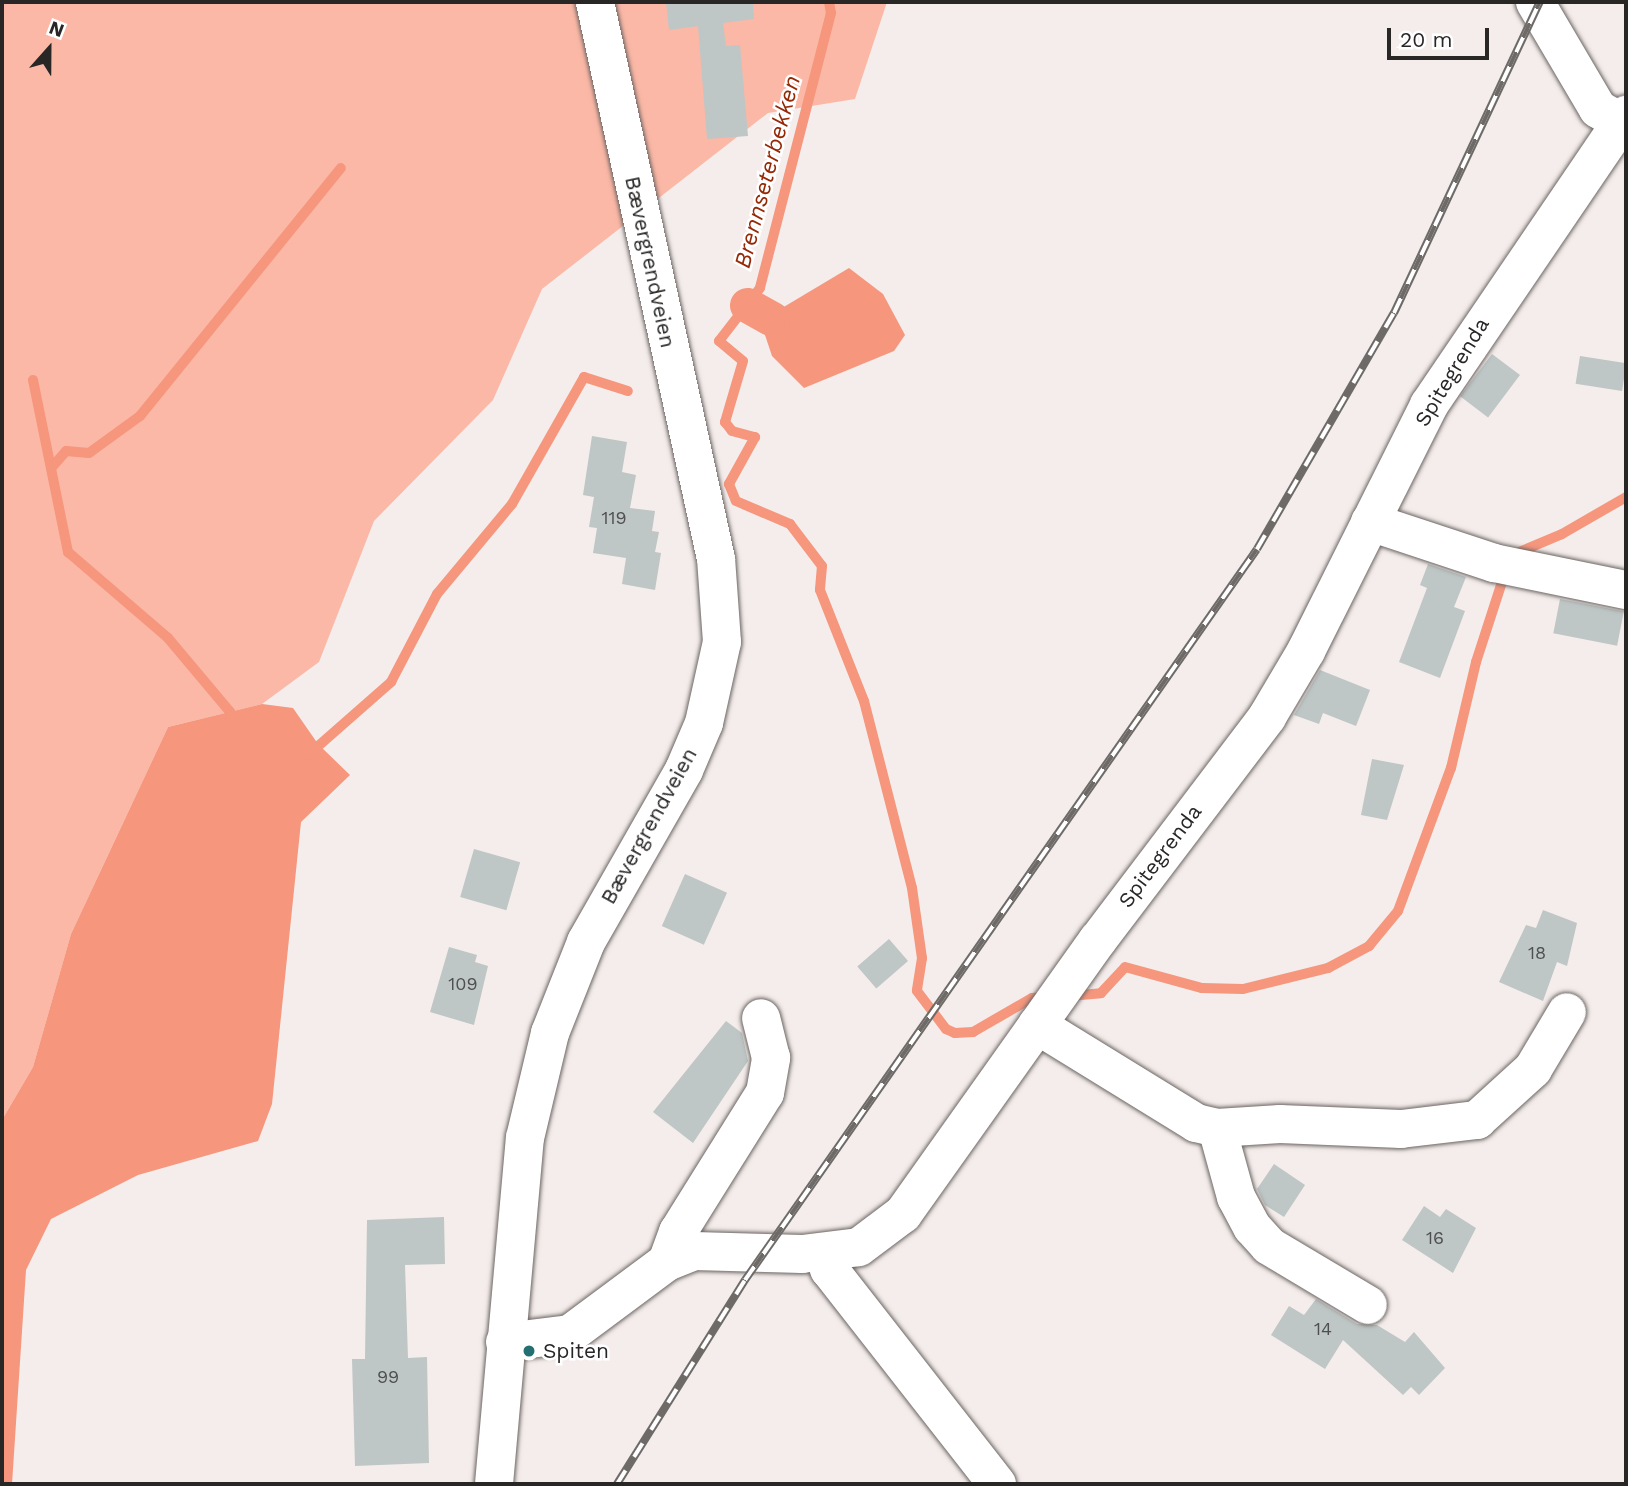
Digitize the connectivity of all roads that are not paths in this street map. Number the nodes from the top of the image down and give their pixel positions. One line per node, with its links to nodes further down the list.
1 (594, 2): 13 (street, Bævergrendveien)
2 (1535, 2): 3 (street)
3 (1624, 122): 4 (street, Spitegrenda)
4 (1370, 522): 5 (street); 8 (street, Spitegrenda)
5 (1626, 590)
6 (1566, 1012): 9 (street)
7 (761, 1018): 11 (street)
8 (1037, 1025): 9 (street); 10 (street, Spitegrenda)
9 (1217, 1128): 12 (street)
10 (824, 1252): 11 (street, Spitegrenda); 15 (street)
11 (667, 1262): 13 (street, Spitegrenda)
12 (1368, 1305)
13 (505, 1342): 14 (street, Bævergrendveien)
14 (494, 1484)
15 (997, 1484)

